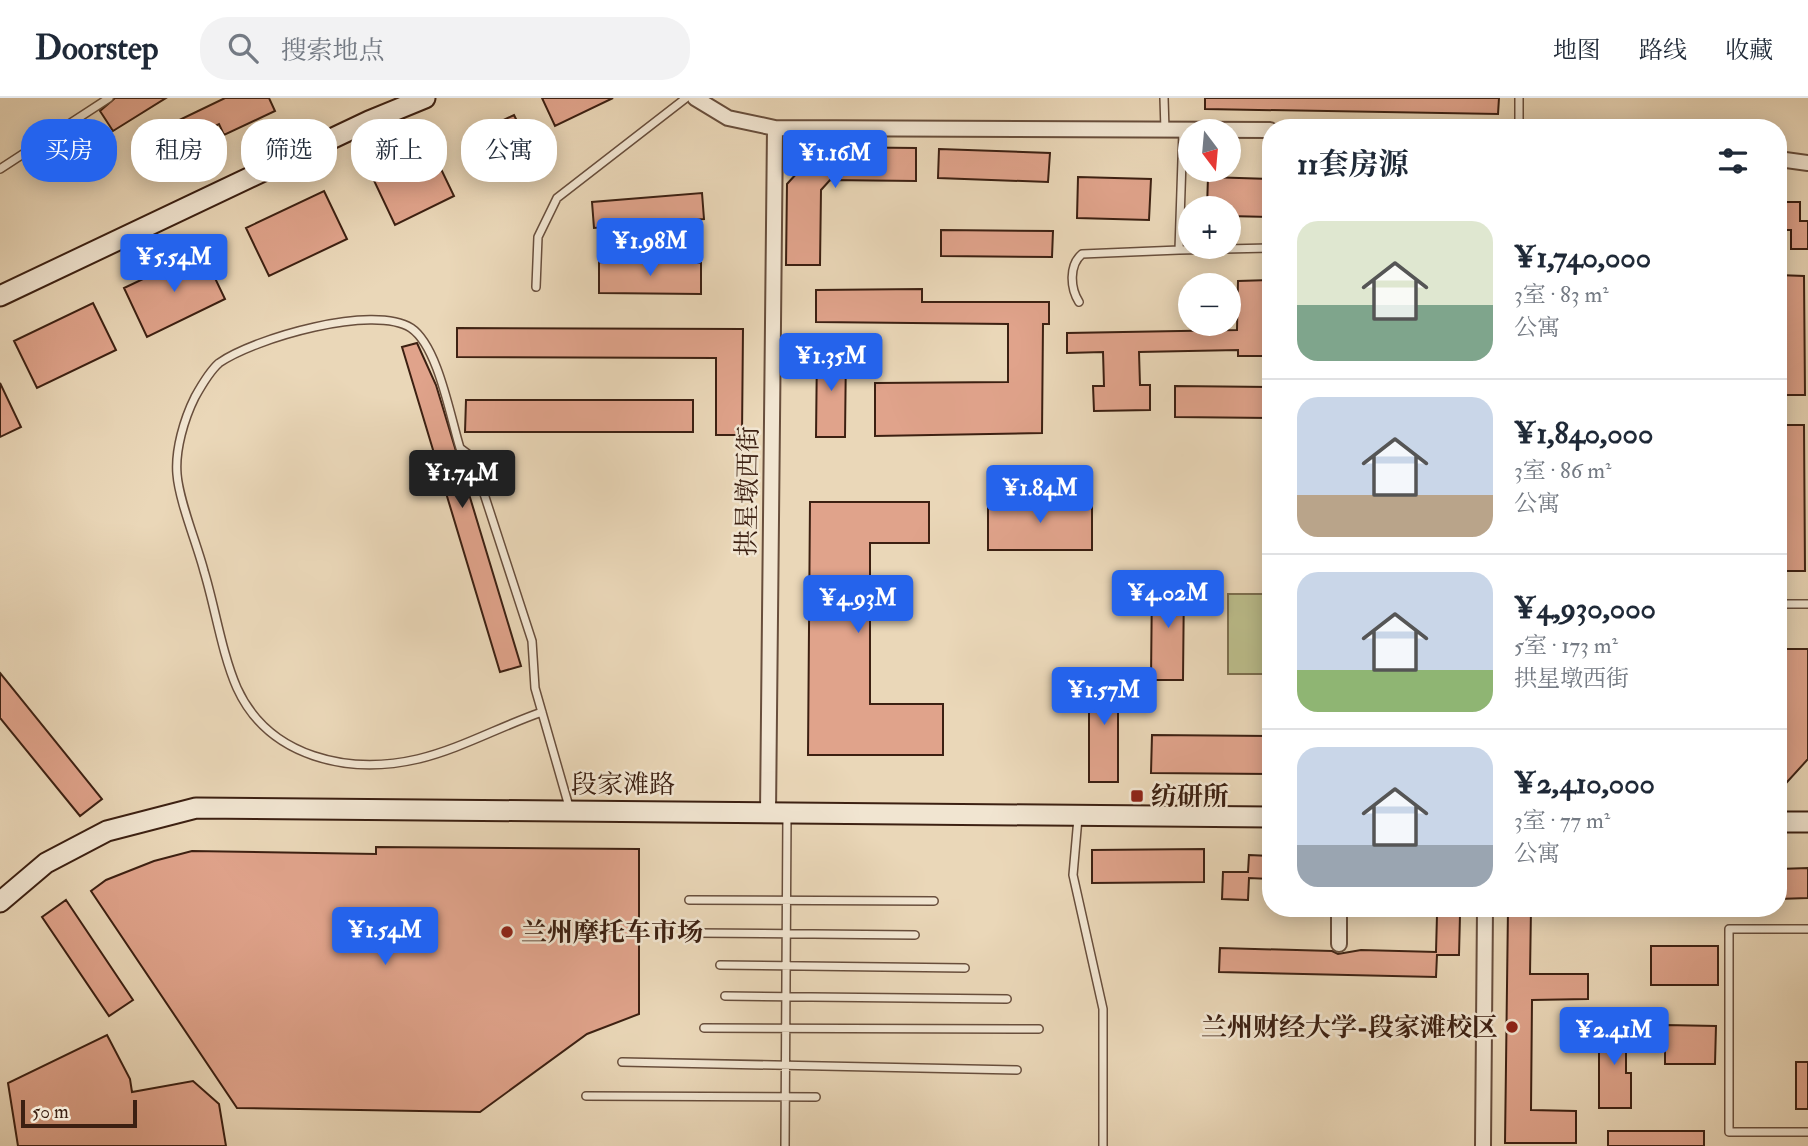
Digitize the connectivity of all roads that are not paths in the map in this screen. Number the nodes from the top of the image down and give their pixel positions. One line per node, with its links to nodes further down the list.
1 (109, 98): 15 (lane)
2 (425, 98): 20 (main road)
3 (686, 98): 19 (lane)
4 (695, 98): 8 (street)
5 (1164, 98): 9 (lane)
6 (1519, 98): 7 (lane)
7 (1519, 119)
8 (775, 128): 9 (street); 26 (street, 拱星墩西街)
9 (1165, 130): 10 (street)
10 (1178, 130)
11 (1241, 130): 12 (street)
12 (1262, 130)
13 (1787, 160): 14 (street)
14 (1808, 163)
15 (0, 169)
16 (1262, 248): 17 (lane)
17 (1241, 249)
18 (1178, 250): 21 (lane)
19 (536, 287)
20 (0, 296)
21 (1079, 302)
22 (1787, 604): 23 (lane)
23 (1808, 604)
24 (542, 712): 24 (lane); 25 (lane)
25 (571, 810): 26 (main road, 段家滩路); 34 (main road, 段家滩路)
26 (777, 812): 27 (main road, 段家滩路); 32 (lane)
27 (1078, 815): 28 (main road, 段家滩路); 59 (lane)
28 (1262, 817)
29 (1787, 822): 30 (main road)
30 (1808, 822)
31 (689, 900): 32 (lane)
32 (786, 901): 33 (lane); 39 (lane)
33 (934, 901)
34 (0, 902)
35 (1339, 917): 41 (street)
36 (1485, 917): 60 (street)
37 (1808, 929): 57 (lane)
38 (696, 933): 39 (lane)
39 (786, 934): 40 (lane); 43 (lane)
40 (915, 935)
41 (1339, 944)
42 (720, 965): 43 (lane)
43 (786, 965): 44 (lane); 46 (lane)
44 (965, 968)
45 (724, 996): 46 (lane)
46 (786, 997): 47 (lane); 49 (lane)
47 (1007, 999)
48 (704, 1028): 49 (lane)
49 (785, 1028): 50 (lane); 52 (lane)
50 (1040, 1029)
51 (622, 1062): 52 (lane)
52 (785, 1065): 53 (lane); 55 (lane)
53 (1017, 1070)
54 (586, 1096): 55 (lane)
55 (785, 1097): 56 (lane); 58 (lane)
56 (816, 1097)
57 (1808, 1132)
58 (785, 1146)
59 (1103, 1146)
60 (1483, 1146)

